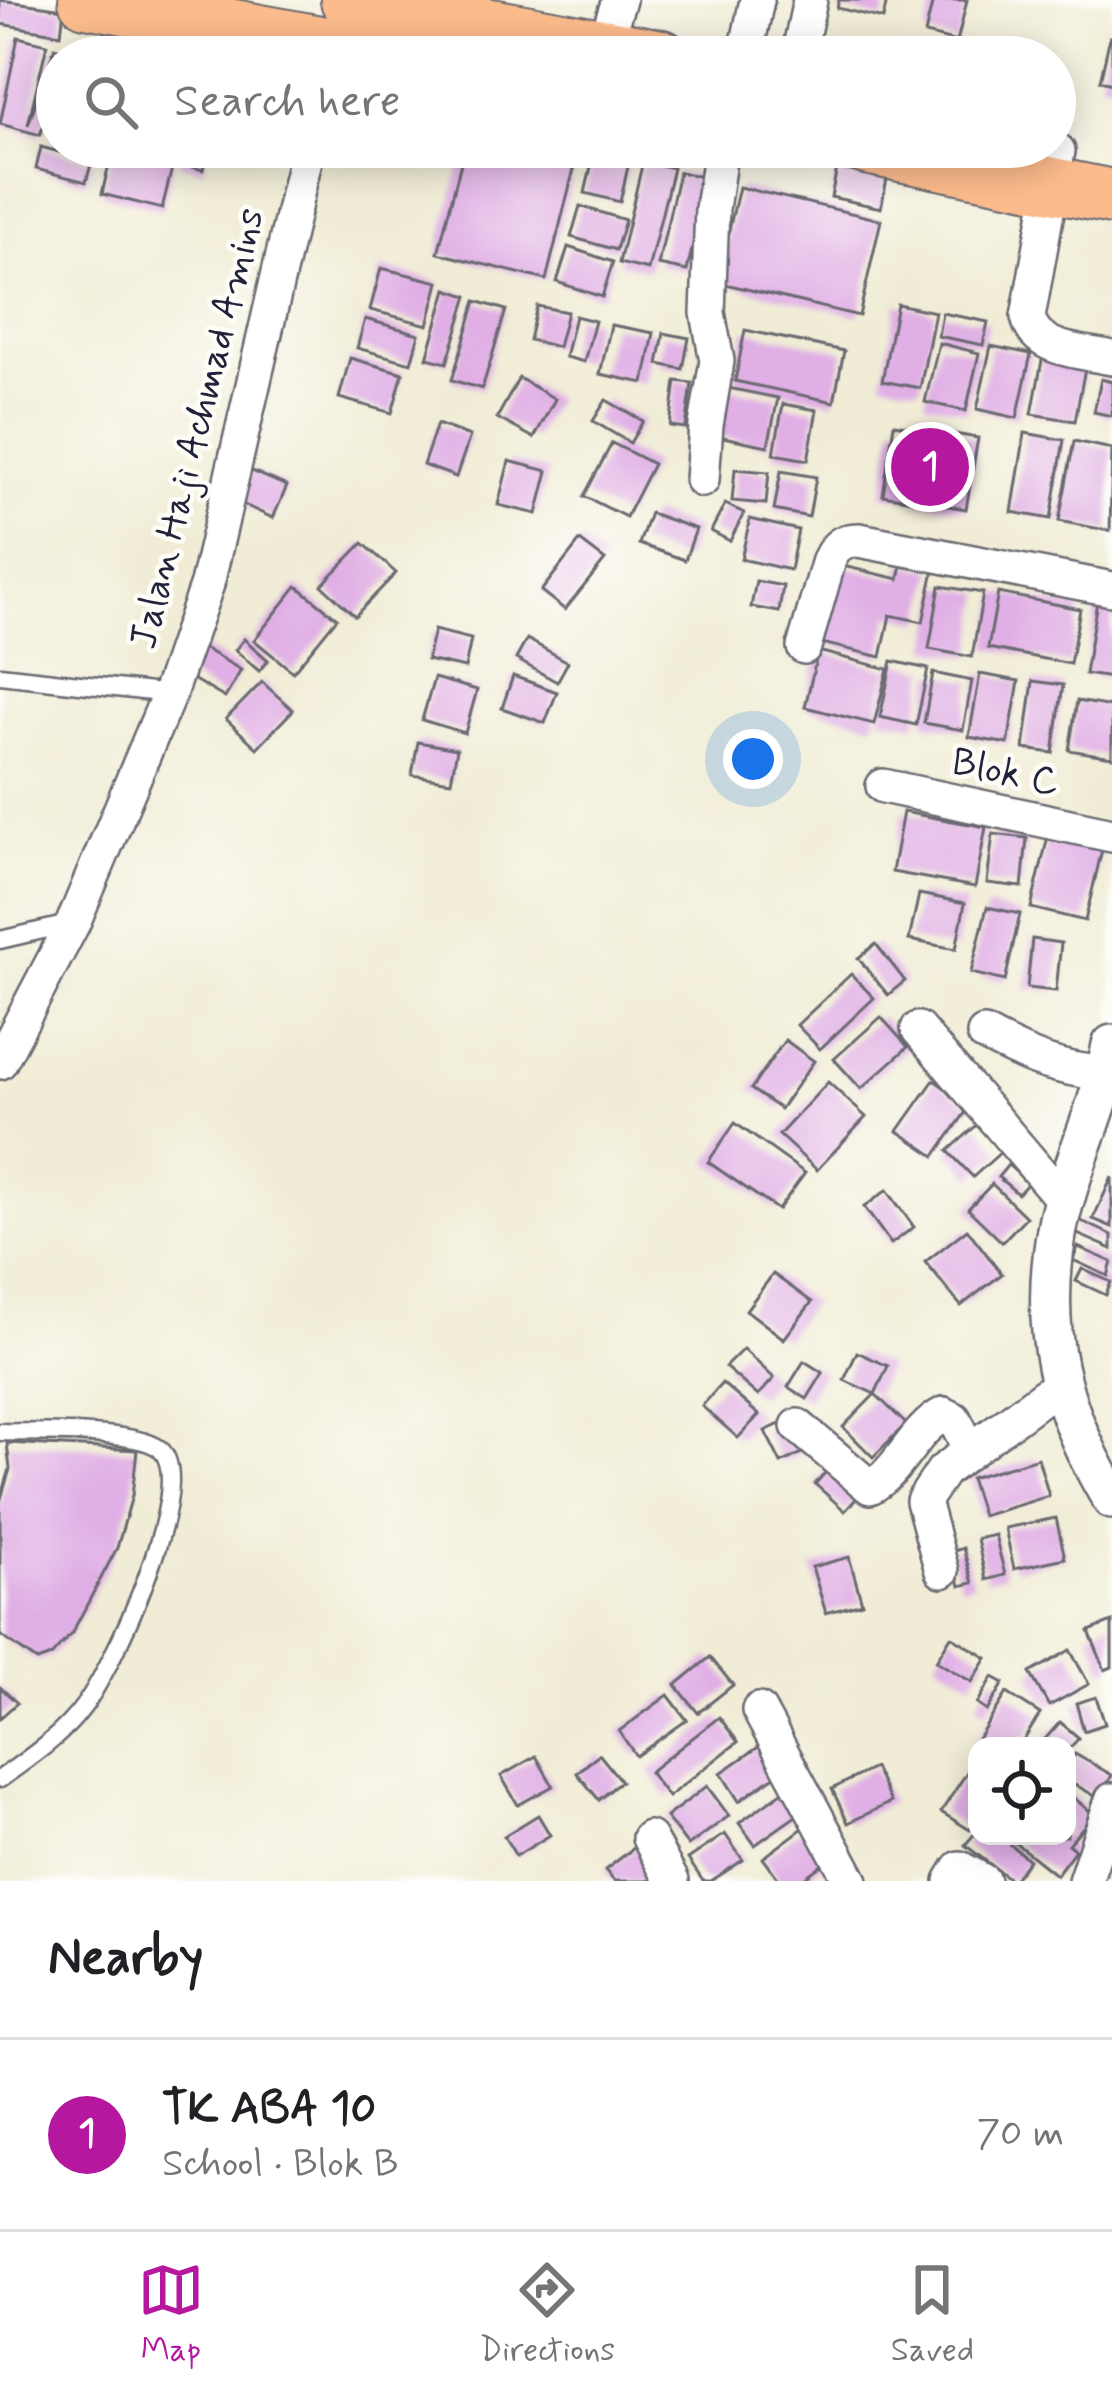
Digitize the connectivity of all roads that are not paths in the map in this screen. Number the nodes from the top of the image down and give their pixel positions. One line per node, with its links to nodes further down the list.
1 (86, 0): 4 (highway)
2 (758, 0): 6 (street)
3 (810, 0): 7 (street)
4 (351, 21): 5 (highway)
5 (612, 23)
6 (750, 36)
7 (802, 36)
8 (1112, 160): 9 (highway)
9 (1076, 161)
10 (303, 168): 20 (street, Jalan Haji Achmad Amins)
11 (719, 168): 16 (street)
12 (1049, 168): 15 (street)
13 (1062, 168): 14 (highway)
14 (1112, 197)
15 (1112, 358)
16 (702, 480)
17 (1112, 589): 18 (street)
18 (804, 647)
19 (0, 675): 20 (lane)
20 (169, 694): 23 (street, Jalan Haji Achmad Amins)
21 (884, 786): 22 (street, Blok C)
22 (1112, 835)
23 (74, 923): 24 (lane); 28 (street, Jalan Haji Achmad Amins)
24 (0, 940)
25 (918, 1029): 29 (street)
26 (984, 1034): 27 (street)
27 (1109, 1060): 29 (street)
28 (0, 1062)
29 (1065, 1202): 30 (street)
30 (1060, 1384): 33 (street); 34 (street)
31 (798, 1426): 33 (street)
32 (0, 1432): 37 (lane)
33 (970, 1450): 35 (street)
34 (1112, 1499)
35 (943, 1571)
36 (759, 1710): 41 (street)
37 (0, 1779)
38 (1112, 1800): 44 (street)
39 (649, 1838): 40 (street)
40 (673, 1881)
41 (851, 1881)
42 (952, 1881): 43 (street)
43 (983, 1881)
44 (1085, 1881)

